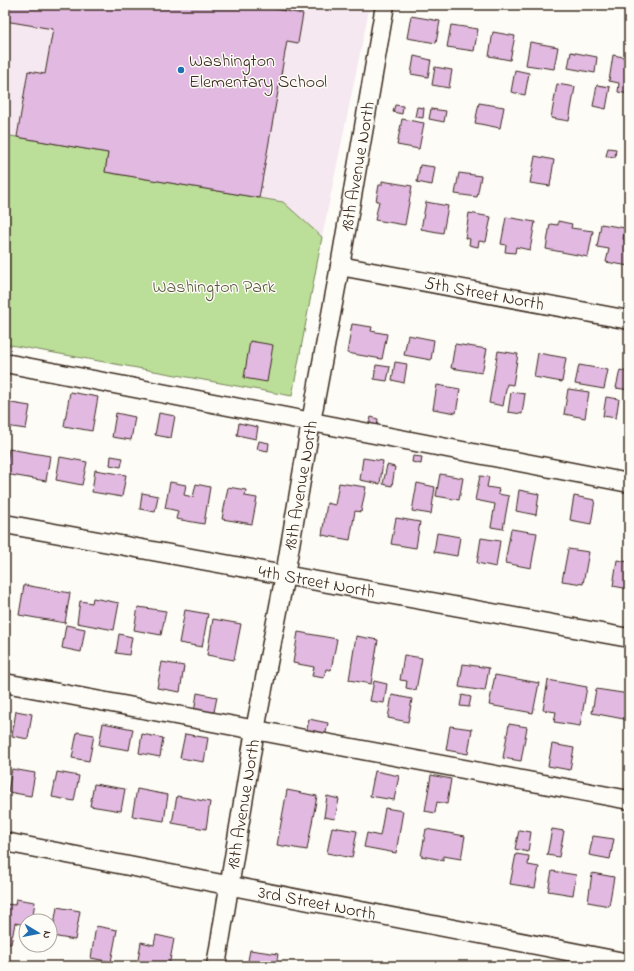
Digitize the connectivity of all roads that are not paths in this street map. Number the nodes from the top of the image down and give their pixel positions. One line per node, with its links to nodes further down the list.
1 (385, 5): 2 (street, 18th Avenue North)
2 (340, 266): 3 (street, 5th Street North); 5 (street, 18th Avenue North)
3 (629, 320)
4 (5, 363): 5 (street)
5 (311, 422): 6 (street); 8 (street, 18th Avenue North)
6 (629, 483)
7 (5, 524): 8 (street, 4th Street North)
8 (285, 575): 9 (street, 4th Street North); 11 (street, 18th Avenue North)
9 (629, 638)
10 (5, 682): 11 (street)
11 (255, 730): 12 (street); 14 (street, 18th Avenue North)
12 (629, 800)
13 (5, 842): 14 (street, 3rd Street North)
14 (229, 886): 15 (street, 3rd Street North); 16 (street, 18th Avenue North)
15 (629, 963)
16 (216, 966)

